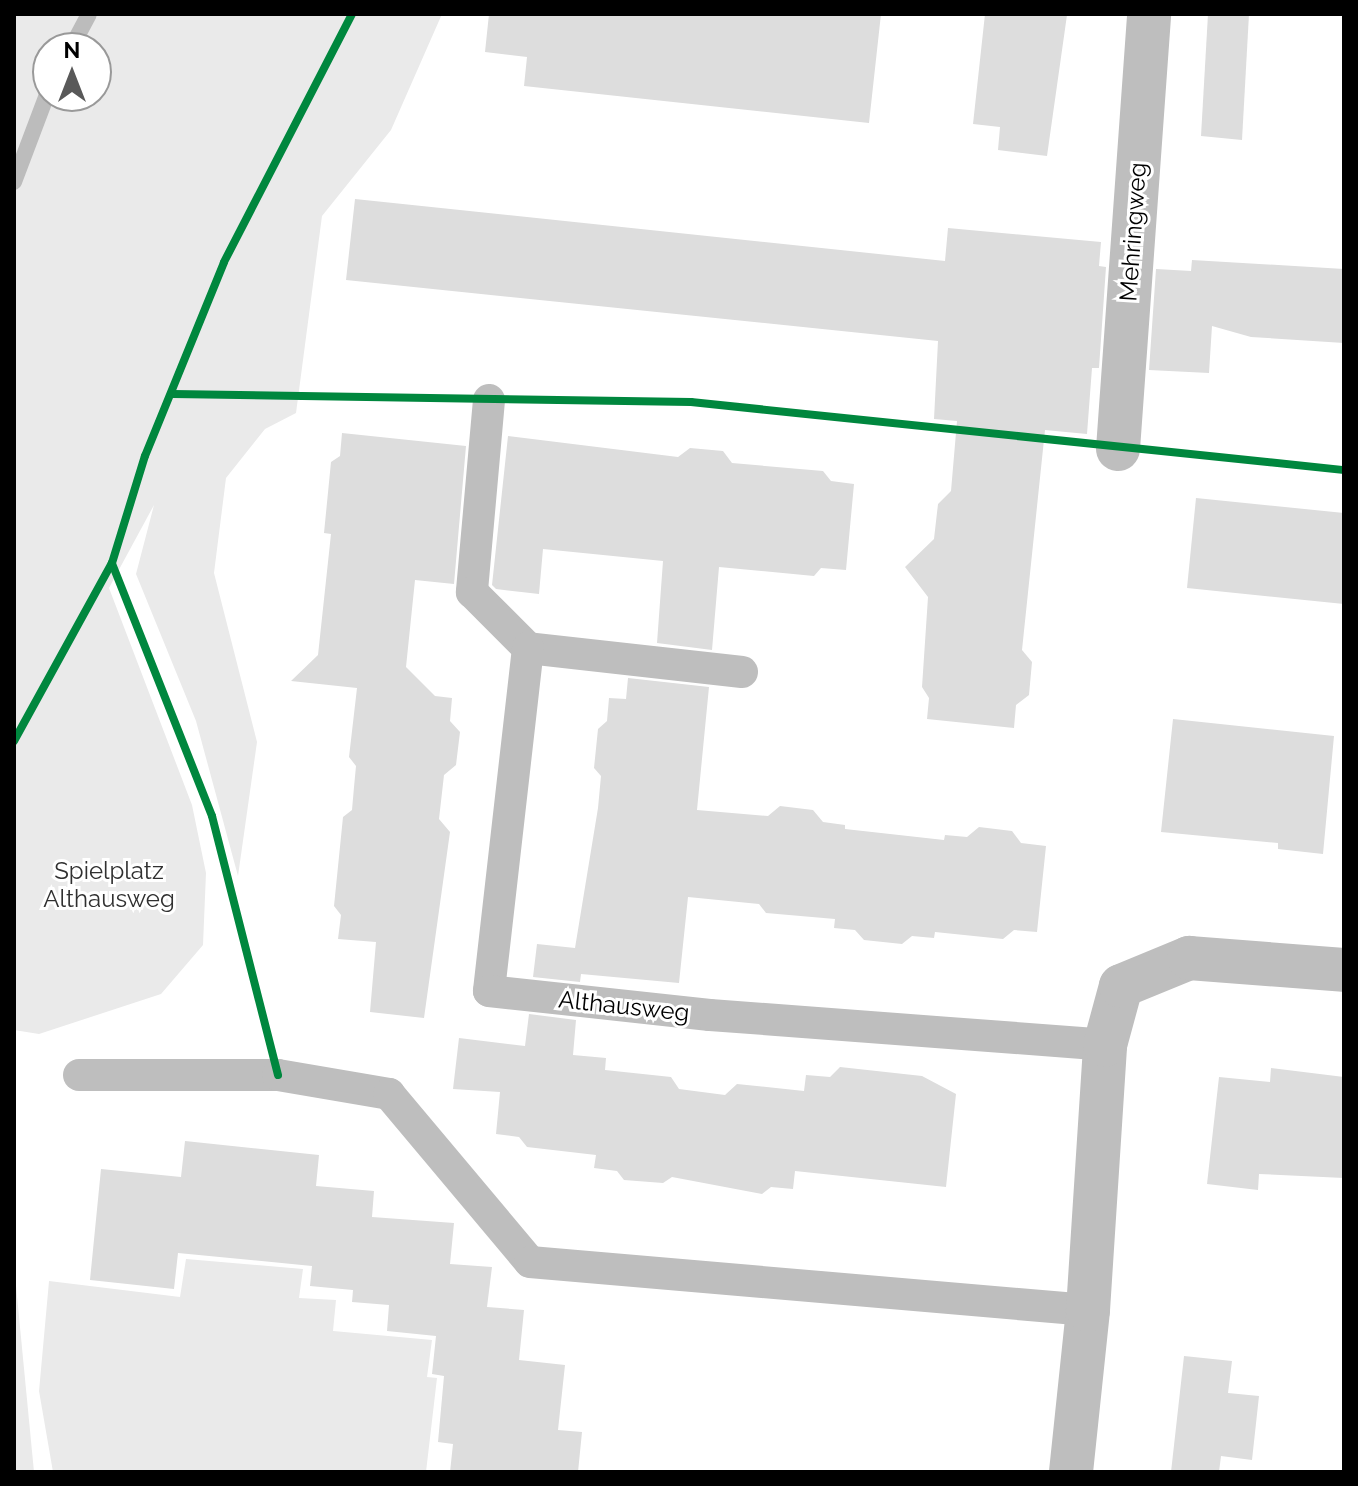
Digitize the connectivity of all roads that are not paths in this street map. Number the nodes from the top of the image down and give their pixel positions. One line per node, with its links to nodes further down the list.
1 (1149, 14): 3 (street, Mehringweg)
2 (489, 400): 4 (lane)
3 (1118, 449)
4 (528, 648): 5 (lane); 7 (lane, Althausweg)
5 (742, 672)
6 (1344, 970): 7 (street)
7 (1105, 1045): 9 (street)
8 (79, 1075): 9 (lane)
9 (1088, 1310): 10 (street)
10 (1071, 1472)

